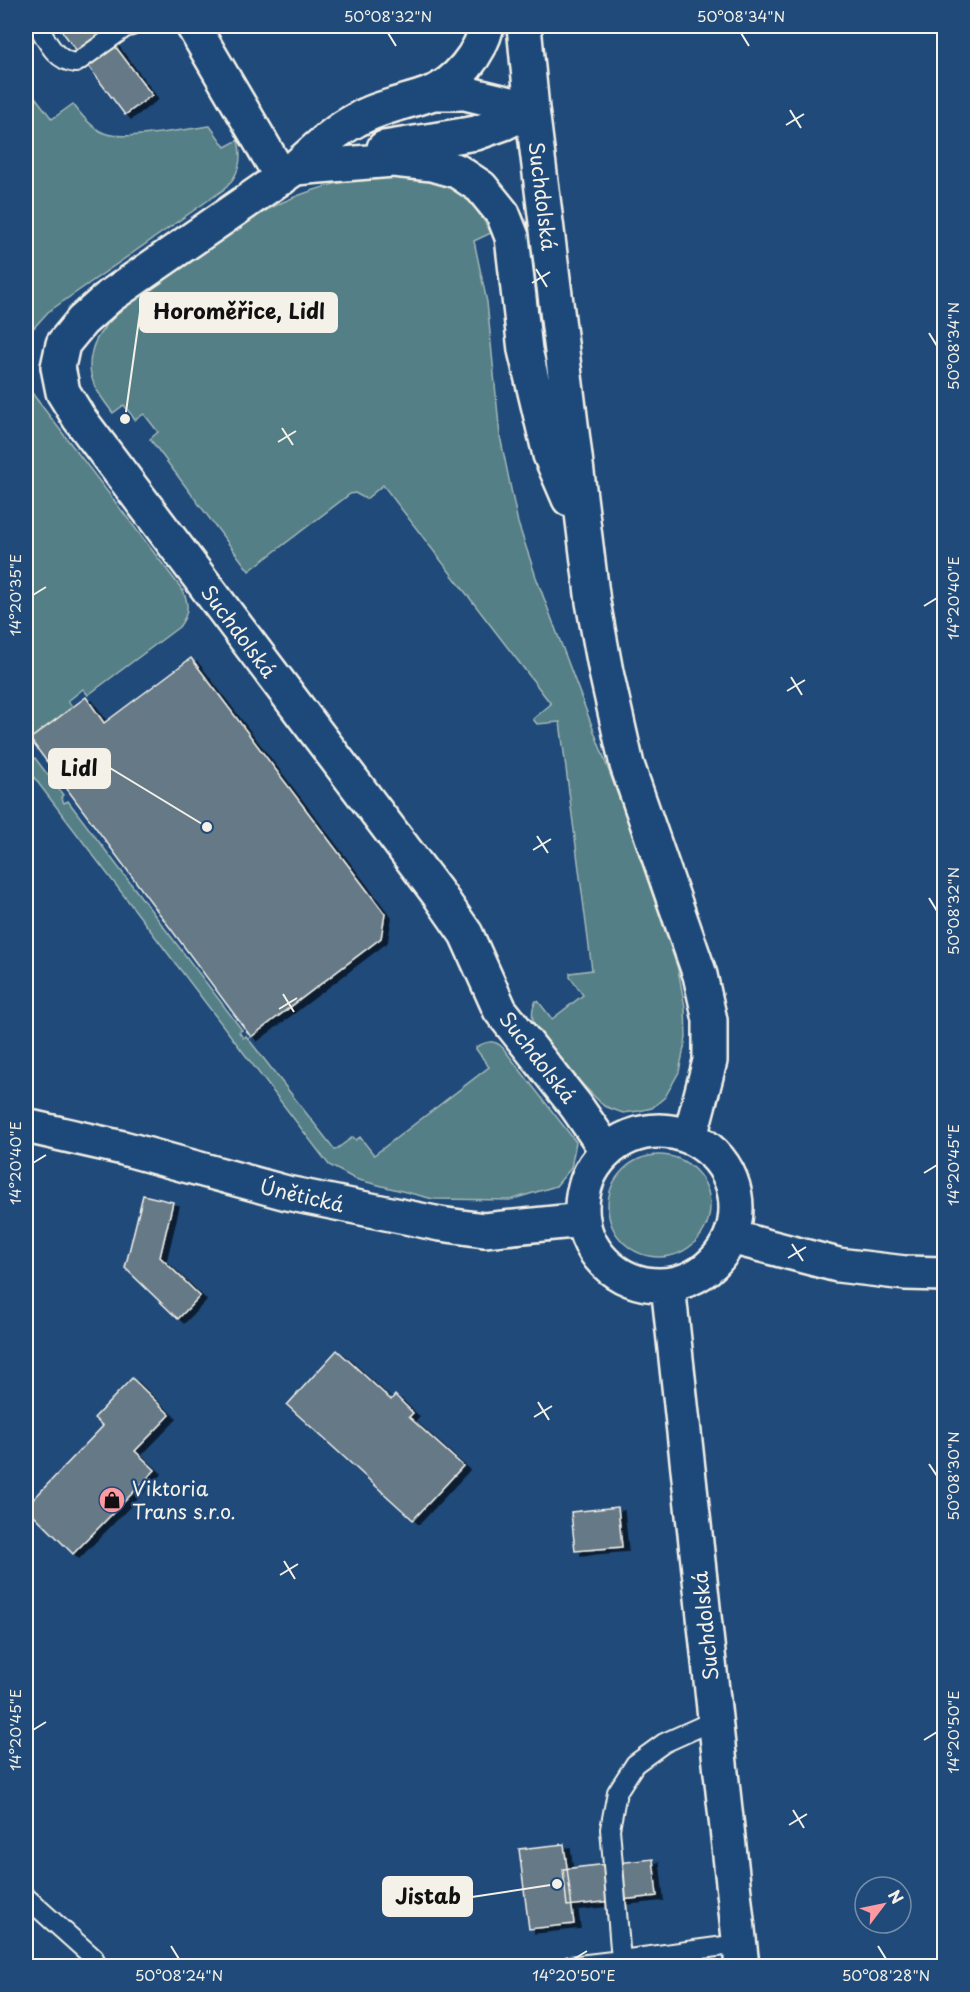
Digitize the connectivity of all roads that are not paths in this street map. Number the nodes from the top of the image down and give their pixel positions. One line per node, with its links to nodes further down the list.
1 (38, 26): 2 (lane)
2 (132, 26)
3 (193, 26): 8 (main road)
4 (487, 26): 6 (main road)
5 (524, 26): 7 (main road, Suchdolská)
6 (431, 93): 7 (main road); 8 (main road)
7 (532, 109): 8 (main road); 9 (main road, Suchdolská)
8 (301, 170): 9 (main road); 12 (main road, Suchdolská)
9 (584, 536): 11 (main road, Suchdolská)
10 (26, 1126): 13 (main road, Únětická)
11 (690, 1137): 12 (main road); 14 (main road)
12 (607, 1151): 13 (main road)
13 (583, 1220): 16 (main road)
14 (731, 1237): 15 (main road); 16 (main road)
15 (945, 1274)
16 (668, 1285): 17 (main road, Suchdolská)
17 (715, 1720): 19 (main road, Suchdolská); 20 (lane)
18 (26, 1897): 21 (lane)
19 (740, 1955): 20 (lane)
20 (621, 1960): 22 (lane)
21 (97, 1966)
22 (570, 1966)

